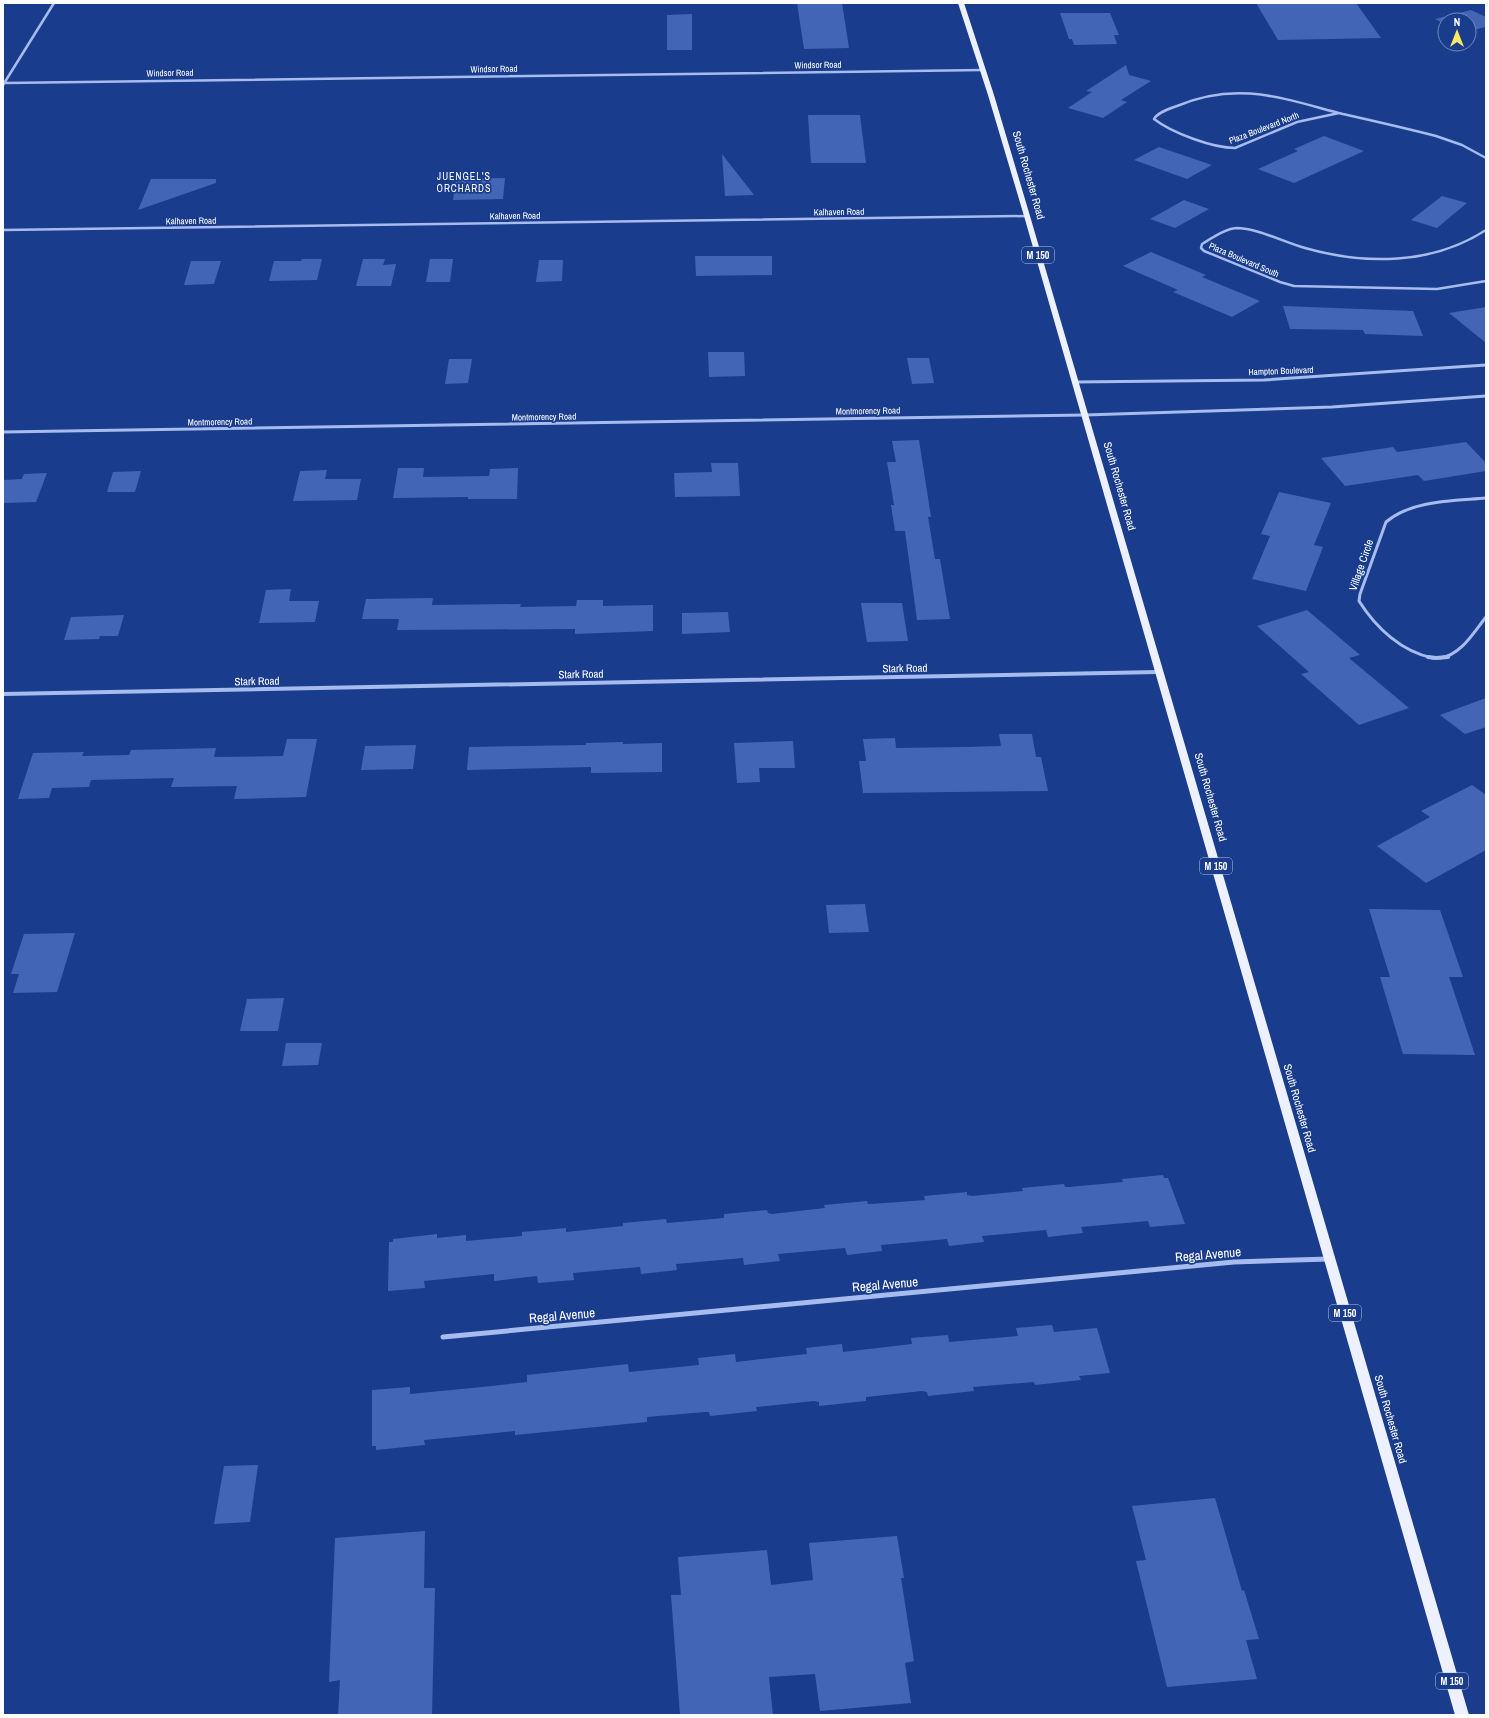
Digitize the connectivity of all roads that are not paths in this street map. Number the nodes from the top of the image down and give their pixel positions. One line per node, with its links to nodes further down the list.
1 (54, 3): 4 (street)
2 (961, 3): 3 (main road, South Rochester Road / M 150)
3 (983, 70): 4 (street, Windsor Road); 7 (main road, South Rochester Road / M 150)
4 (4, 84)
5 (1339, 112): 5 (street, Plaza Boulevard North); 6 (street, Plaza Boulevard North)
6 (1486, 158)
7 (1027, 216): 8 (street, Kalhaven Road); 12 (main road, South Rochester Road / M 150)
8 (3, 230)
9 (1486, 230): 10 (street, Plaza Boulevard South)
10 (1486, 281)
11 (1486, 365): 12 (street, Hampton Boulevard)
12 (1075, 382): 14 (main road, South Rochester Road / M 150)
13 (1486, 396): 14 (street)
14 (1084, 415): 15 (street, Montmorency Road); 18 (main road, South Rochester Road / M 150)
15 (3, 432)
16 (1486, 498): 17 (street, Village Circle)
17 (1486, 617)
18 (1158, 672): 19 (street, Stark Road); 20 (main road, South Rochester Road / M 150)
19 (3, 694)
20 (1330, 1259): 21 (street, Regal Avenue); 22 (main road, South Rochester Road / M 150)
21 (443, 1337)
22 (1462, 1715)

